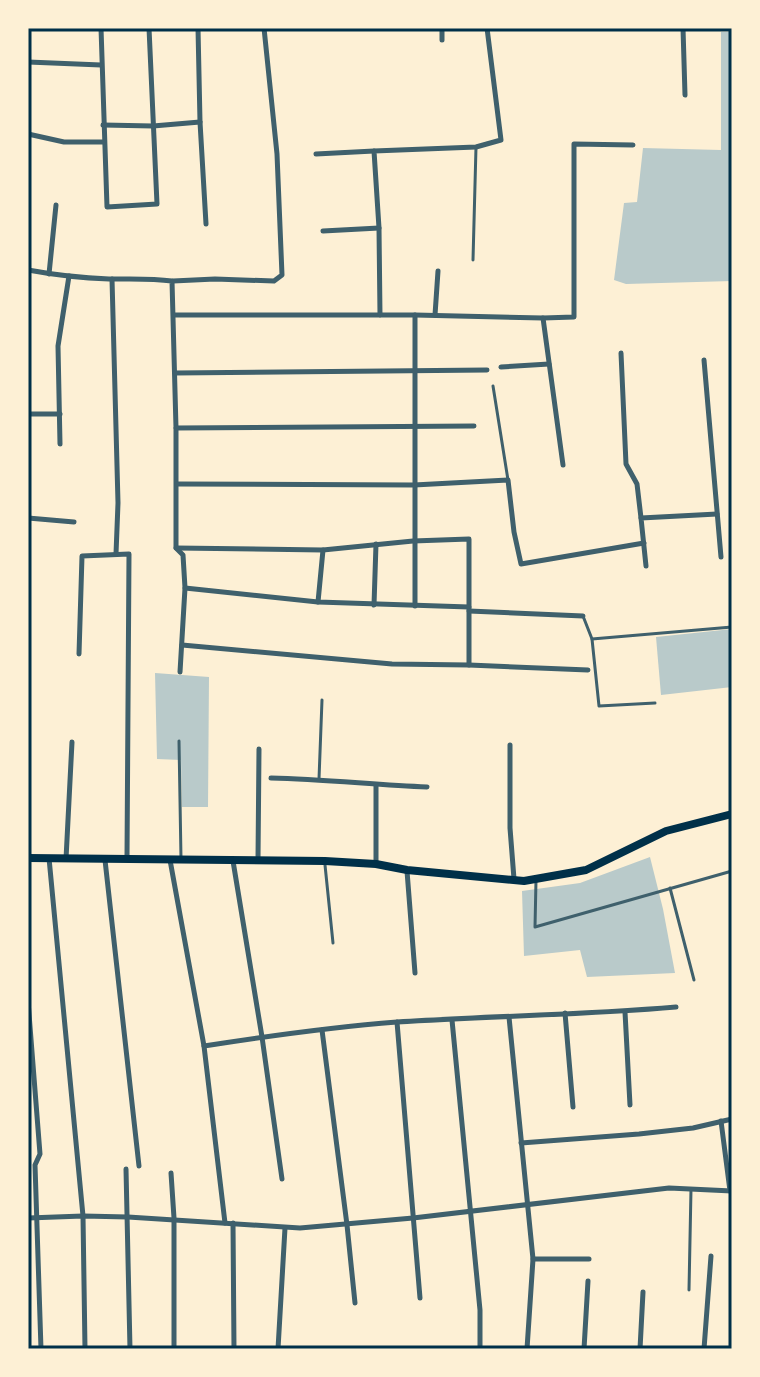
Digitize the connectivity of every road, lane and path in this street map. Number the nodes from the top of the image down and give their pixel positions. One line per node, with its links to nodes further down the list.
1 (101, 28): 10 (street)
2 (149, 28): 14 (street)
3 (198, 28): 12 (street)
4 (264, 28): 31 (street)
5 (442, 28): 8 (street)
6 (487, 28): 18 (street)
7 (683, 28): 11 (street)
8 (442, 40)
9 (28, 62): 10 (street)
10 (101, 65): 13 (street)
11 (685, 95)
12 (200, 122): 14 (street); 22 (street)
13 (103, 125): 14 (street); 16 (street)
14 (153, 126): 16 (street)
15 (28, 134): 16 (street)
16 (103, 142)
17 (633, 145): 36 (street)
18 (476, 147): 19 (street); 25 (lane)
19 (374, 151): 20 (street); 23 (street)
20 (316, 154)
21 (56, 205): 28 (street)
22 (206, 224)
23 (379, 228): 24 (street); 33 (street)
24 (323, 231)
25 (473, 260)
26 (28, 270): 28 (street)
27 (438, 271): 35 (street)
28 (49, 274): 29 (street)
29 (69, 276): 30 (street); 46 (street)
30 (112, 279): 31 (street); 64 (street)
31 (172, 281): 32 (street)
32 (174, 315): 33 (street); 43 (street)
33 (380, 315): 34 (street)
34 (415, 315): 35 (street); 42 (street)
35 (435, 315): 36 (street)
36 (543, 318): 39 (street)
37 (621, 353): 57 (street)
38 (704, 360): 55 (street)
39 (549, 364): 40 (street); 51 (street)
40 (501, 367)
41 (487, 370): 42 (street)
42 (414, 371): 43 (street); 48 (street)
43 (175, 373): 49 (street)
44 (493, 386): 52 (lane)
45 (28, 414): 46 (street)
46 (60, 414): 50 (street)
47 (474, 426): 48 (street)
48 (414, 427): 49 (street); 54 (street)
49 (176, 428): 53 (street)
50 (60, 444)
51 (563, 465)
52 (508, 480): 54 (street); 60 (street)
53 (177, 484): 54 (street); 62 (street)
54 (414, 485): 59 (street)
55 (717, 514): 57 (street); 65 (street)
56 (28, 518): 58 (street)
57 (641, 518): 60 (street)
58 (74, 522)
59 (413, 541): 61 (street); 70 (street); 71 (street)
60 (644, 543): 66 (street)
61 (376, 544): 63 (street); 69 (street)
62 (176, 548): 63 (street); 67 (street)
63 (323, 550): 68 (street)
64 (116, 554): 76 (street); 94 (street)
65 (721, 557)
66 (646, 566)
67 (185, 588): 68 (street); 75 (street)
68 (318, 602): 69 (street)
69 (374, 605): 70 (street)
70 (415, 606): 71 (street)
71 (469, 609): 72 (street); 77 (street)
72 (583, 616): 74 (lane)
73 (732, 627): 74 (lane)
74 (592, 639): 78 (lane)
75 (182, 645): 77 (street); 79 (street)
76 (79, 654)
77 (469, 665): 78 (street)
78 (591, 670): 81 (lane)
79 (180, 672)
80 (322, 700): 87 (lane)
81 (655, 703)
82 (179, 741): 96 (lane)
83 (72, 742): 93 (street)
84 (510, 745): 104 (street)
85 (259, 749): 99 (street)
86 (271, 778): 87 (street)
87 (319, 779): 88 (street)
88 (376, 785): 89 (street); 101 (street)
89 (427, 787)
90 (732, 814): 105 (main road)
91 (28, 858): 92 (main road)
92 (49, 858): 93 (main road); 133 (street)
93 (66, 859): 97 (main road)
94 (127, 859): 95 (main road); 97 (main road)
95 (170, 859): 96 (main road); 119 (street)
96 (181, 859): 98 (main road)
97 (105, 860): 125 (street)
98 (232, 860): 99 (main road); 118 (street)
99 (258, 860): 100 (main road)
100 (325, 861): 101 (main road); 107 (lane)
101 (376, 864): 102 (main road)
102 (407, 870): 104 (main road); 108 (street)
103 (732, 871): 106 (lane)
104 (514, 880): 105 (main road)
105 (536, 880): 106 (lane)
106 (670, 888): 109 (lane)
107 (333, 943)
108 (415, 973)
109 (694, 980)
110 (28, 1001): 136 (street)
111 (676, 1007): 112 (street)
112 (625, 1012): 113 (street); 120 (street)
113 (565, 1013): 114 (street); 121 (street)
114 (509, 1017): 115 (street); 124 (street)
115 (452, 1020): 116 (street); 132 (street)
116 (397, 1022): 117 (street); 138 (street)
117 (322, 1030): 118 (street); 141 (street)
118 (262, 1037): 119 (street); 128 (street)
119 (204, 1046): 139 (street)
120 (630, 1105)
121 (573, 1107)
122 (732, 1119): 123 (street)
123 (721, 1121): 124 (street); 130 (street)
124 (521, 1143): 131 (street)
125 (139, 1166)
126 (126, 1169): 134 (street)
127 (171, 1173): 137 (street)
128 (282, 1179)
129 (691, 1189): 130 (street); 131 (street); 147 (lane)
130 (731, 1191)
131 (526, 1204): 132 (street); 144 (street)
132 (469, 1211): 138 (street); 157 (street)
133 (83, 1216): 134 (street); 136 (street); 152 (street)
134 (128, 1217): 137 (street); 153 (street)
135 (28, 1218): 136 (street)
136 (36, 1218): 151 (street)
137 (174, 1218): 139 (street); 154 (street)
138 (413, 1218): 141 (street); 149 (street)
139 (225, 1223): 140 (street)
140 (233, 1223): 142 (street); 155 (street)
141 (347, 1225): 142 (street); 150 (street)
142 (285, 1228): 156 (street)
143 (711, 1256): 161 (street)
144 (533, 1259): 145 (street); 158 (street)
145 (589, 1259)
146 (588, 1281): 159 (street)
147 (689, 1290)
148 (643, 1292): 160 (street)
149 (420, 1298)
150 (355, 1303)
151 (41, 1349)
152 (85, 1349)
153 (130, 1349)
154 (174, 1349)
155 (234, 1349)
156 (278, 1349)
157 (480, 1349)
158 (527, 1349)
159 (584, 1349)
160 (640, 1349)
161 (704, 1349)

